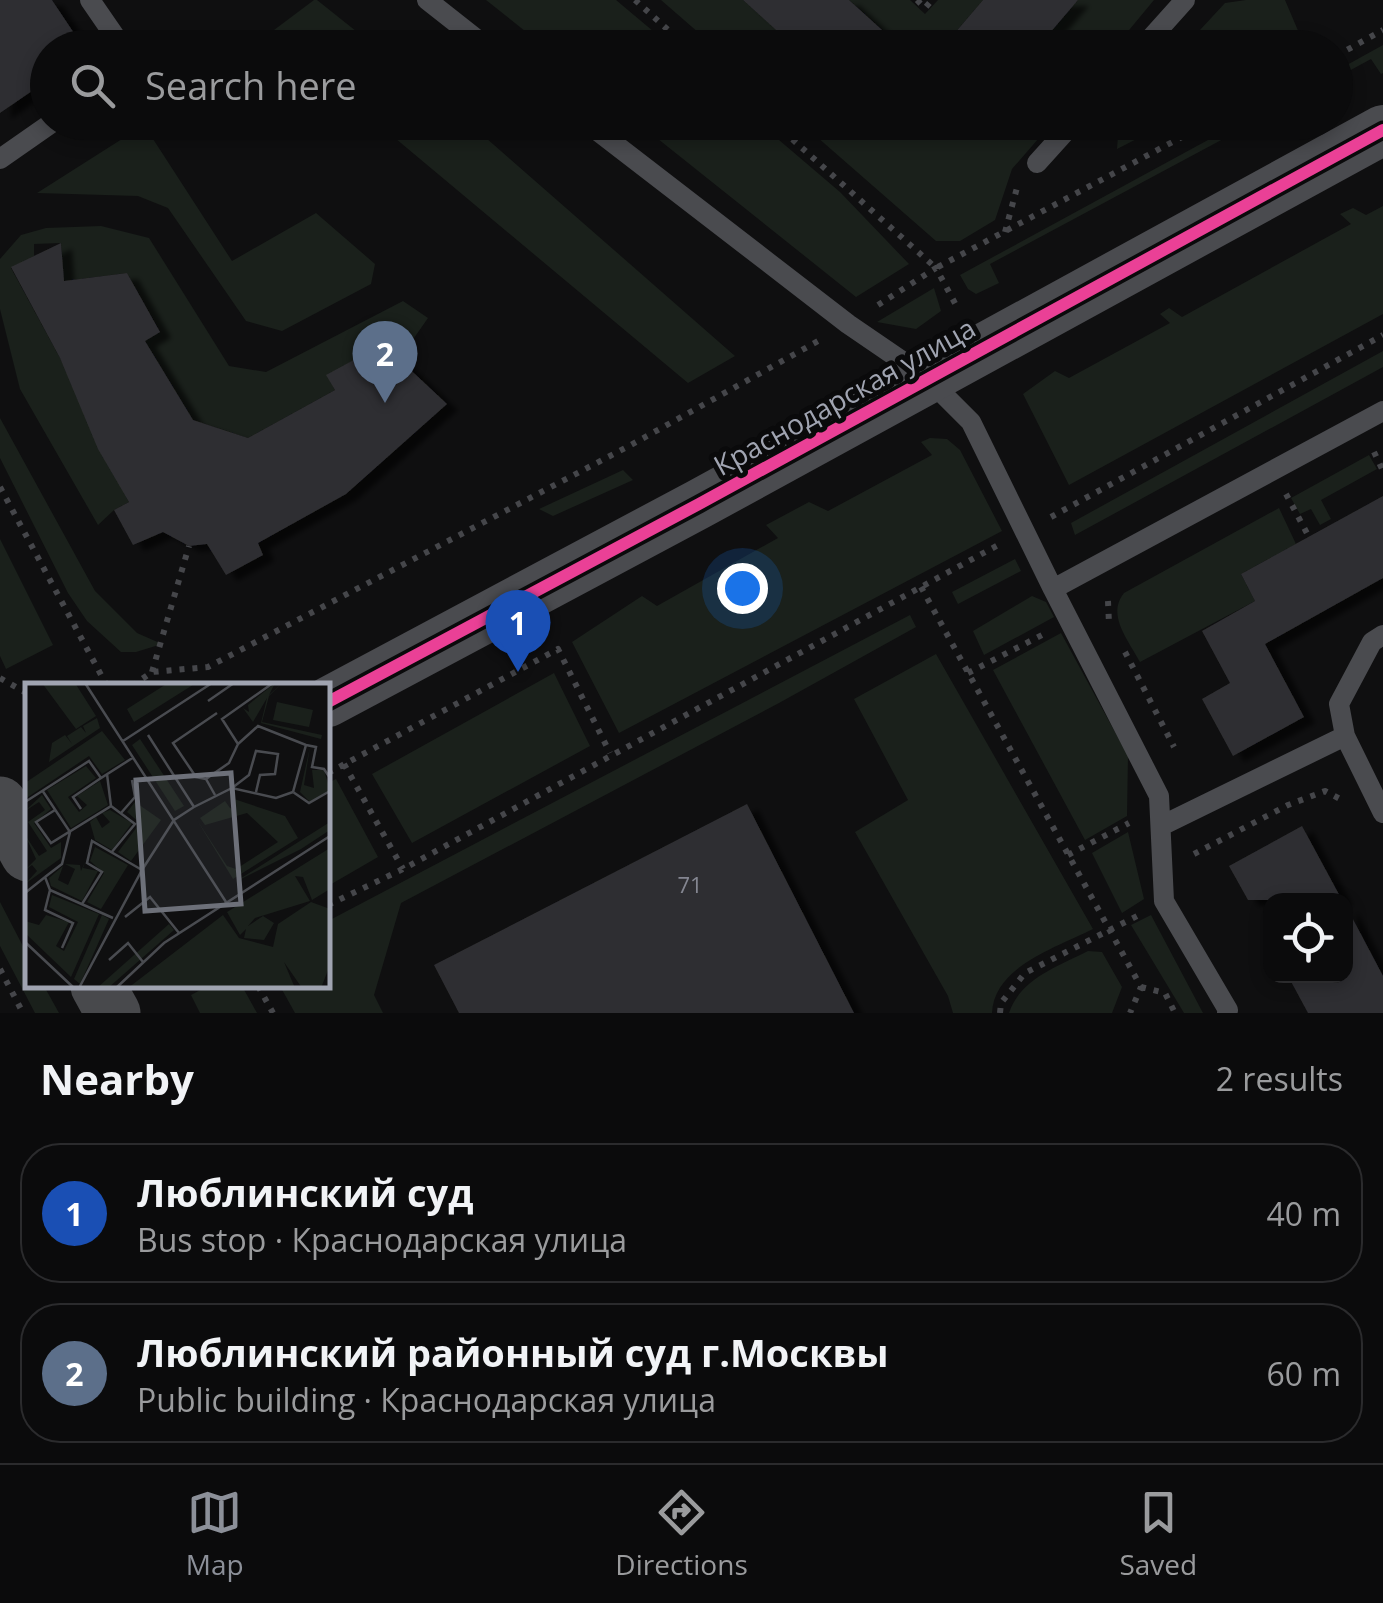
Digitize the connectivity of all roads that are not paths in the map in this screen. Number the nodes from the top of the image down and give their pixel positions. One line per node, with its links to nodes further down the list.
1 (90, 0): 4 (lane)
2 (427, 0): 5 (lane)
3 (1185, 0): 6 (lane)
4 (111, 30)
5 (465, 30)
6 (1158, 30)
7 (1383, 130): 13 (street, Краснодарская улица)
8 (30, 138): 11 (lane)
9 (609, 140): 13 (lane)
10 (1058, 140): 12 (lane)
11 (0, 159)
12 (1037, 163)
13 (927, 378): 15 (lane); 17 (street, Краснодарская улица)
14 (1383, 411): 15 (lane)
15 (1053, 588): 21 (lane)
16 (1383, 635): 18 (lane)
17 (330, 701)
18 (1345, 736): 20 (lane); 21 (lane)
19 (0, 804): 22 (main road)
20 (1383, 813)
21 (1160, 816): 24 (lane)
22 (25, 849)
23 (99, 988): 25 (main road)
24 (1229, 1012)
25 (113, 1013)

